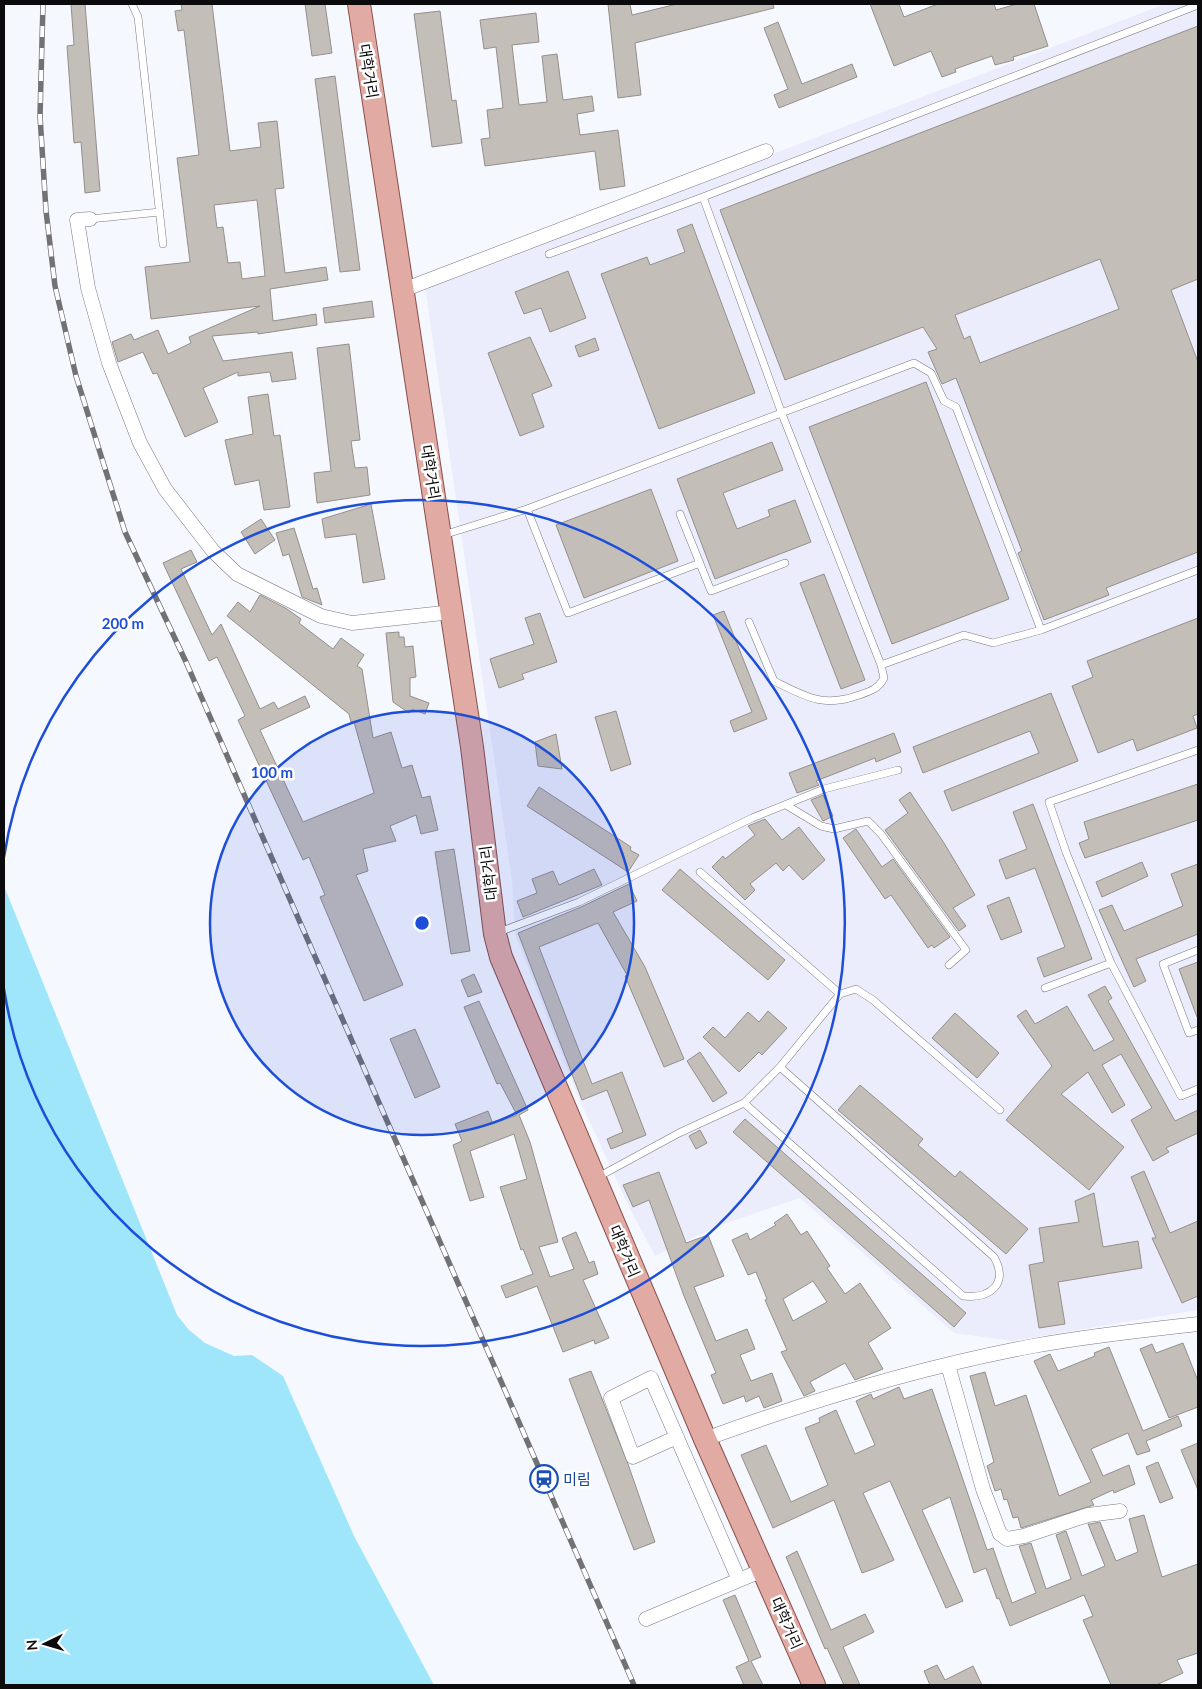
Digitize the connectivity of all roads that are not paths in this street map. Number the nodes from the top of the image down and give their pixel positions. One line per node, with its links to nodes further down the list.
1 (132, 4): 6 (lane)
2 (360, 4): 10 (main road, 대학거리)
3 (1198, 5): 5 (lane)
4 (766, 151): 10 (street)
5 (703, 197): 9 (lane); 11 (lane)
6 (160, 212): 7 (lane); 8 (lane)
7 (90, 219): 18 (street)
8 (163, 244)
9 (549, 254)
10 (403, 290): 14 (main road, 대학거리)
11 (782, 414): 12 (lane); 20 (lane); 21 (lane)
12 (527, 509): 14 (lane); 15 (lane)
13 (680, 514): 15 (lane)
14 (440, 536): 18 (main road, 대학거리)
15 (700, 563): 16 (lane)
16 (785, 563)
17 (1198, 570): 20 (lane)
18 (452, 612): 26 (main road, 대학거리)
19 (749, 622): 21 (lane)
20 (1041, 630): 21 (lane)
21 (881, 665)
22 (1198, 750): 28 (lane)
23 (898, 770): 24 (lane)
24 (786, 805): 26 (lane); 29 (lane)
25 (700, 872): 31 (lane)
26 (495, 934): 37 (main road, 대학거리)
27 (1198, 950): 32 (lane)
28 (1111, 963): 30 (lane); 34 (lane)
29 (949, 965)
30 (1045, 988)
31 (840, 994): 33 (lane); 36 (lane)
32 (1198, 1030)
33 (780, 1067): 35 (lane); 35 (lane)
34 (1198, 1089)
35 (744, 1103): 37 (lane)
36 (1000, 1110)
37 (595, 1179): 41 (main road, 대학거리)
38 (1198, 1324): 39 (street)
39 (948, 1365): 41 (street); 42 (street)
40 (677, 1437): 40 (street); 44 (street)
41 (705, 1439): 43 (main road, 대학거리)
42 (1120, 1511)
43 (763, 1570): 44 (street); 46 (main road, 대학거리)
44 (739, 1580): 45 (street)
45 (646, 1618)
46 (814, 1685)

